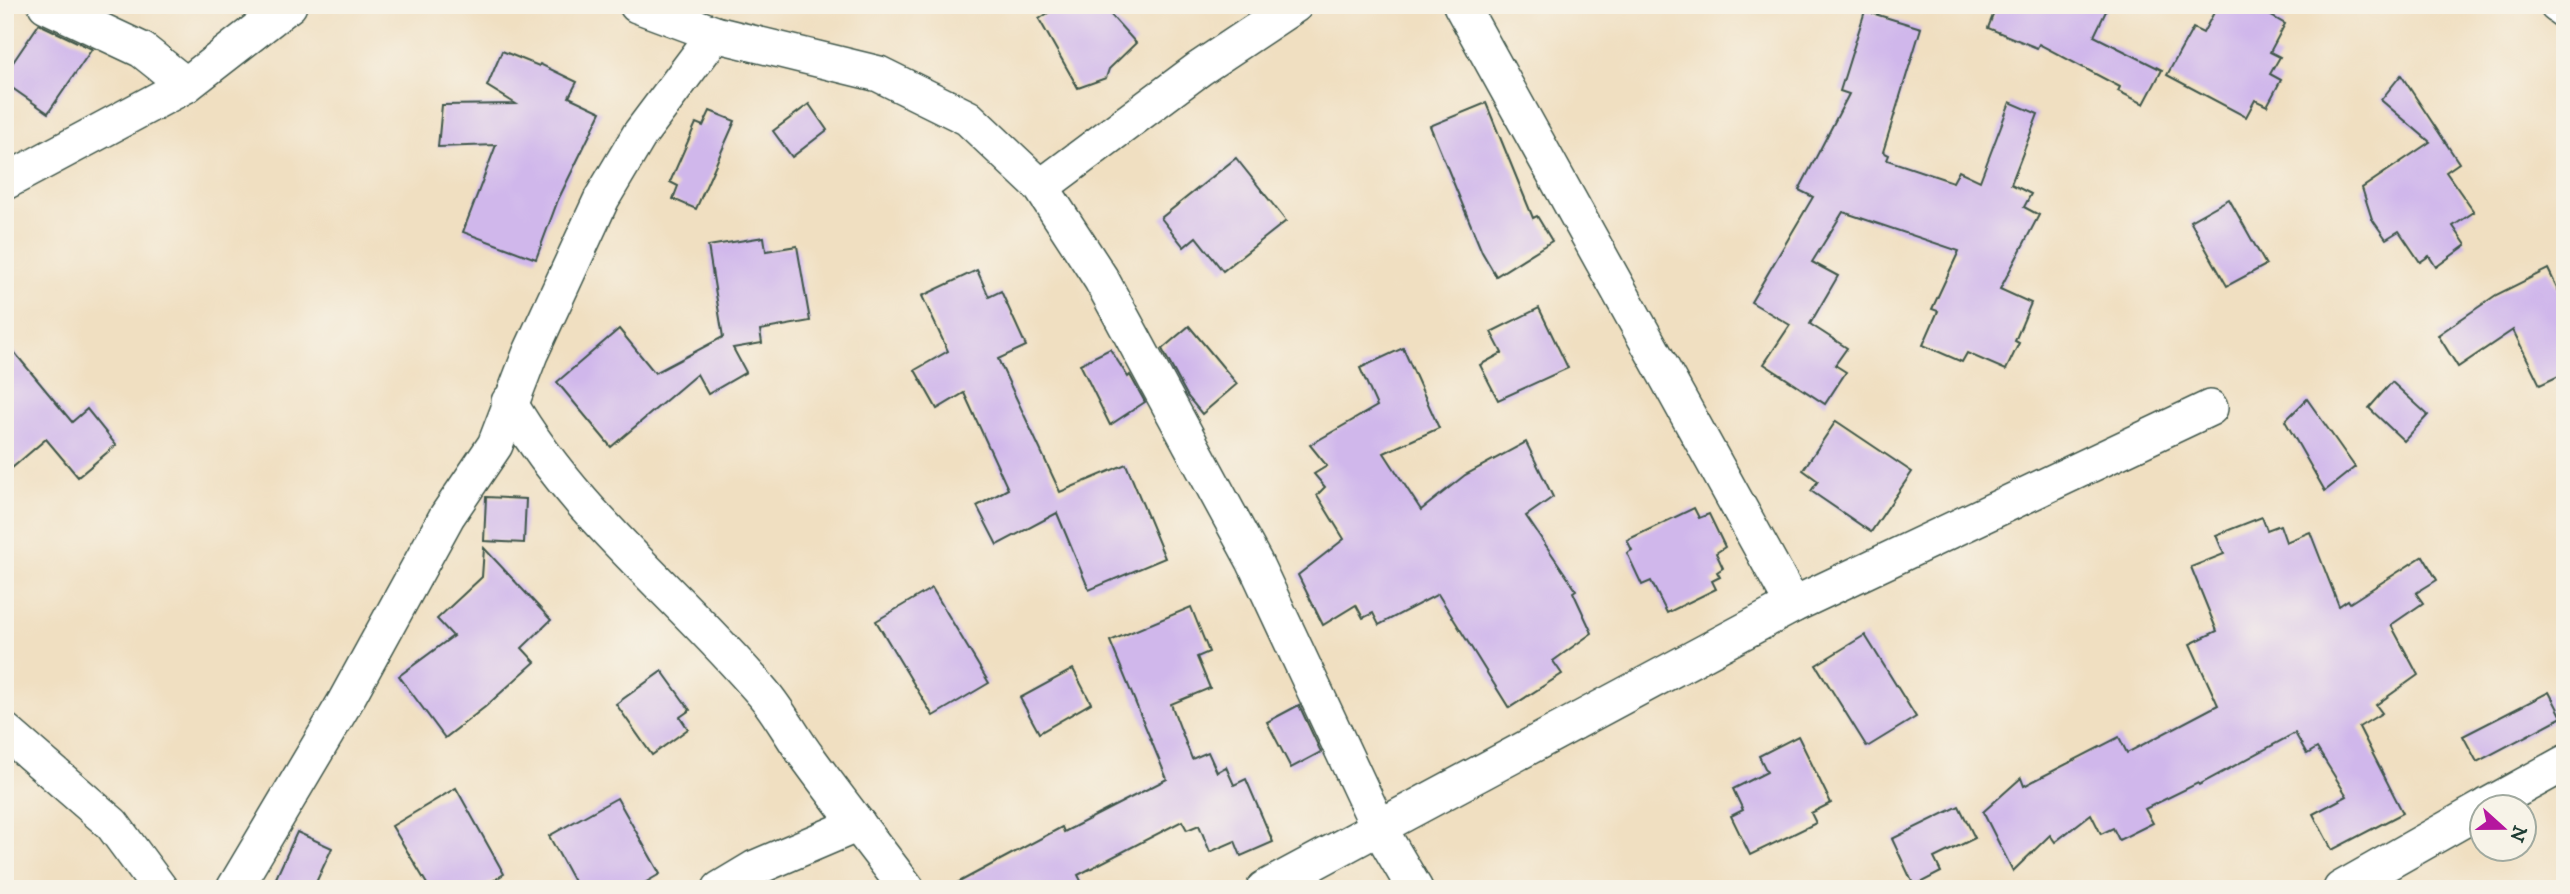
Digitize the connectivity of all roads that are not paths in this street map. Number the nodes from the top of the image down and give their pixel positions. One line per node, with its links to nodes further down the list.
1 (46, 5): 9 (street)
2 (289, 5): 9 (street)
3 (637, 5): 8 (street)
4 (1295, 5): 11 (street)
5 (1461, 5): 14 (street)
6 (2557, 5): 7 (street)
7 (2565, 11)
8 (715, 34): 11 (street); 12 (street)
9 (186, 85): 10 (street)
10 (6, 180)
11 (1041, 187): 20 (street)
12 (509, 402): 19 (street); 22 (street)
13 (2210, 408): 14 (street)
14 (1793, 605): 20 (street)
15 (5, 731): 21 (street)
16 (2565, 763): 17 (street)
17 (2514, 792)
18 (2468, 817): 27 (street)
19 (858, 824): 23 (street); 24 (street)
20 (1378, 826): 25 (street); 26 (street)
21 (160, 889)
22 (234, 889)
23 (720, 889)
24 (907, 889)
25 (1264, 889)
26 (1415, 889)
27 (2341, 889)

